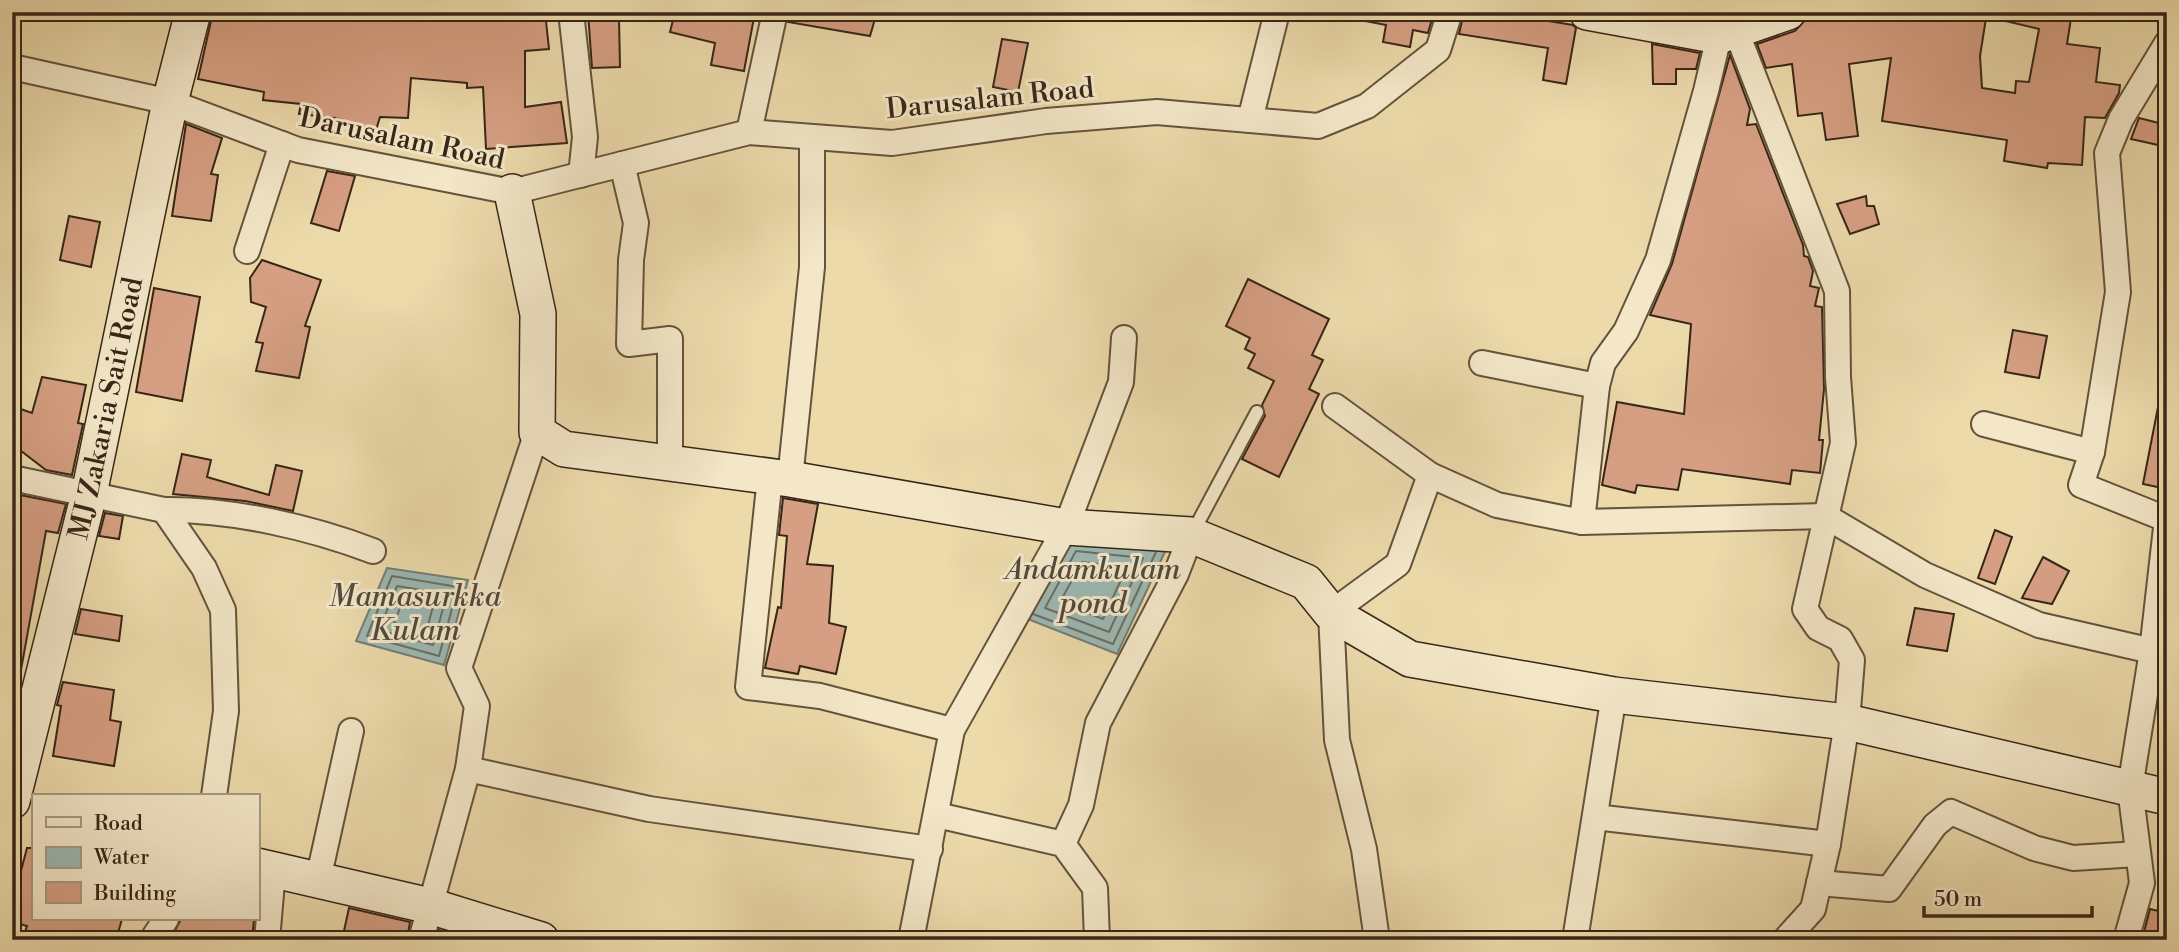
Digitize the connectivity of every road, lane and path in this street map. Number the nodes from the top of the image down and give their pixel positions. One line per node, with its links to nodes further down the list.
1 (194, 12): 11 (street, MJ Zakaria Sait Road)
2 (571, 12): 17 (street)
3 (775, 12): 13 (street)
4 (1277, 12): 12 (street)
5 (1450, 12): 12 (street, Darusalam Road)
6 (1587, 12): 8 (street)
7 (1788, 12): 8 (street)
8 (1727, 32): 22 (street); 34 (street)
9 (2167, 43): 27 (street)
10 (12, 67): 11 (street, Darusalam Road)
11 (170, 102): 15 (street, Darusalam Road); 32 (street, MJ Zakaria Sait Road)
12 (1250, 120): 14 (street, Darusalam Road)
13 (749, 132): 14 (street, Darusalam Road); 16 (street, Darusalam Road)
14 (812, 137): 31 (street)
15 (282, 144): 18 (street, Darusalam Road); 19 (street)
16 (622, 164): 17 (street, Darusalam Road); 28 (street)
17 (581, 175): 18 (street, Darusalam Road)
18 (512, 192): 26 (street)
19 (247, 251)
20 (1124, 338): 37 (street)
21 (1482, 363): 22 (street)
22 (1597, 386): 36 (street)
23 (1335, 406): 29 (street)
24 (1257, 412): 38 (lane)
25 (1984, 424): 27 (street)
26 (537, 432): 28 (street); 47 (street)
27 (2092, 452): 35 (street)
28 (670, 463): 31 (street)
29 (1430, 475): 36 (street); 41 (street)
30 (12, 478): 32 (street)
31 (780, 478): 37 (street); 45 (street)
32 (89, 494): 33 (street); 51 (street, MJ Zakaria Sait Road)
33 (164, 510): 39 (street); 49 (street)
34 (1825, 516): 36 (street); 42 (street); 44 (street)
35 (2166, 519): 40 (street)
36 (1582, 522)
37 (1066, 527): 38 (street); 45 (street)
38 (1191, 535): 41 (street); 55 (street)
39 (373, 551)
40 (2164, 565): 42 (street)
41 (1331, 613): 43 (street); 70 (street)
42 (2152, 651): 48 (street)
43 (1614, 695): 44 (street); 54 (street)
44 (1847, 722): 48 (street); 56 (street)
45 (952, 730): 53 (street)
46 (351, 731): 60 (street)
47 (468, 769): 57 (street); 62 (street)
48 (2130, 788): 50 (street); 58 (street)
49 (214, 794)
50 (2167, 797)
51 (12, 804): 52 (street)
52 (32, 810)
53 (937, 815): 55 (street); 57 (street)
54 (1595, 817): 56 (street); 71 (street)
55 (1063, 844): 69 (street)
56 (1828, 844): 61 (street)
57 (930, 849): 68 (street)
58 (2138, 854): 61 (street); 73 (street)
59 (265, 868): 60 (street); 65 (street)
60 (317, 880): 62 (street)
61 (1819, 883): 72 (street)
62 (430, 906): 66 (street); 67 (street)
63 (165, 920): 64 (street)
64 (152, 940)
65 (267, 940)
66 (421, 940)
67 (541, 940)
68 (911, 940)
69 (1097, 940)
70 (1377, 940)
71 (1575, 940)
72 (1785, 940)
73 (2126, 940)

